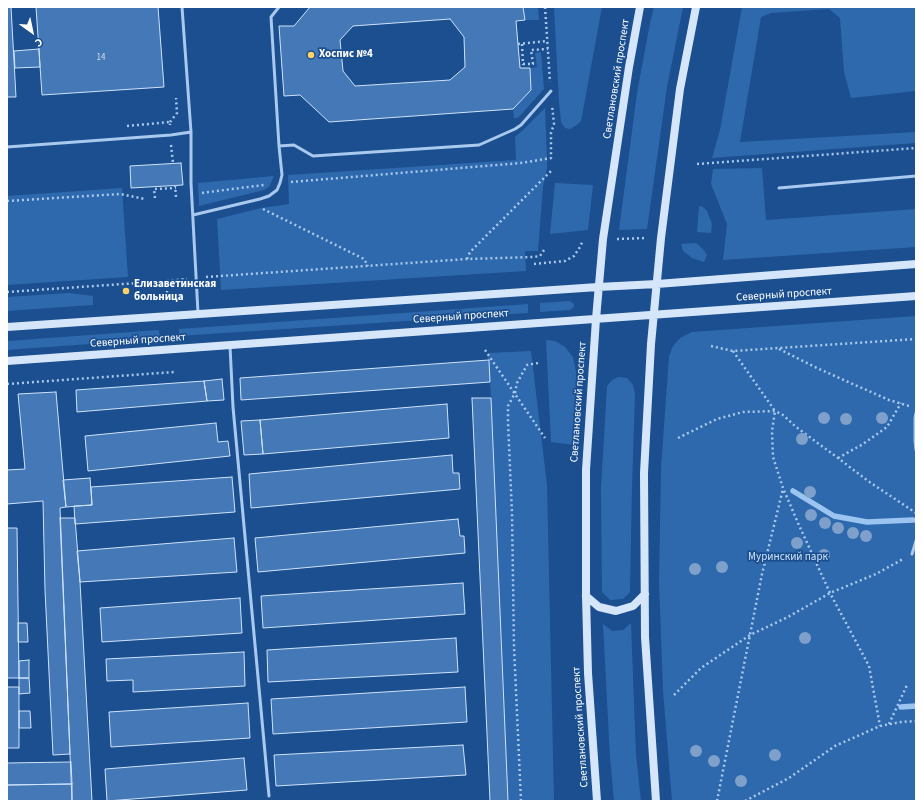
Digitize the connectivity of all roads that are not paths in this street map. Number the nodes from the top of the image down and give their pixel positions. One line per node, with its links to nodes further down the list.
1 (182, 7): 6 (lane)
2 (279, 7): 8 (lane)
3 (640, 7): 14 (main road, Светлановский проспект)
4 (696, 7): 13 (main road)
5 (551, 91): 8 (lane)
6 (191, 132): 7 (lane); 11 (lane)
7 (7, 146)
8 (280, 146): 11 (lane)
9 (916, 176): 10 (lane)
10 (779, 188)
11 (193, 215): 16 (lane)
12 (916, 264): 13 (main road, Северный проспект)
13 (657, 284): 14 (main road, Северный проспект); 17 (main road)
14 (598, 287): 16 (main road, Северный проспект); 18 (main road, Светлановский проспект)
15 (916, 296): 17 (main road, Северный проспект)
16 (198, 313): 19 (main road, Северный проспект)
17 (654, 315): 18 (main road, Северный проспект); 26 (main road)
18 (596, 319): 20 (main road, Северный проспект); 27 (main road, Светлановский проспект)
19 (7, 326)
20 (230, 345): 21 (main road, Северный проспект); 28 (lane)
21 (7, 361)
22 (916, 413): 23 (lane)
23 (916, 450)
24 (916, 541): 25 (lane)
25 (912, 554)
26 (645, 594): 27 (main road); 30 (main road)
27 (586, 596): 29 (main road, Светлановский проспект)
28 (269, 796)
29 (597, 801)
30 (656, 801)

